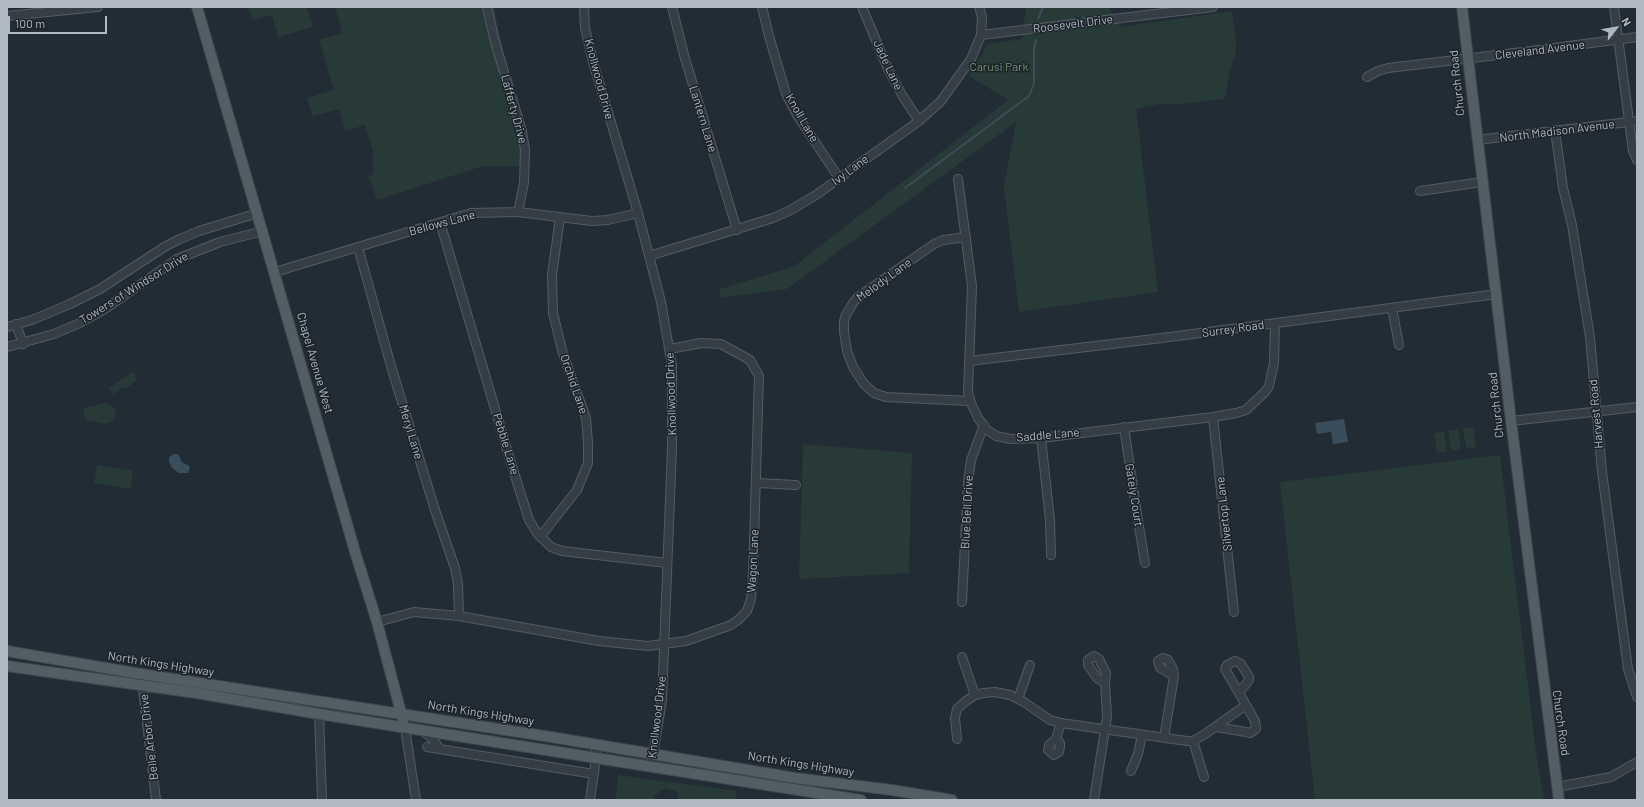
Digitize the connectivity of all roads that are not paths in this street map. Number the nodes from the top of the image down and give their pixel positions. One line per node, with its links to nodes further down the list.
1 (93, 7): 12 (street)
2 (197, 7): 28 (main road, Chapel Avenue West)
3 (488, 7): 27 (street, Lafferty Drive)
4 (584, 7): 29 (street, Knollwood Drive)
5 (672, 7): 32 (street, Lantern Lane)
6 (762, 7): 23 (street, Knoll Lane)
7 (862, 7): 18 (street, Jade Lane)
8 (979, 7): 13 (street, Ivy Lane)
9 (1214, 7): 13 (street, Roosevelt Drive)
10 (1462, 7): 16 (main road, Church Road)
11 (1614, 7): 15 (street)
12 (8, 14)
13 (981, 35): 18 (street, Ivy Lane)
14 (1637, 37): 15 (street, Cleveland Avenue)
15 (1617, 39): 16 (street, Cleveland Avenue); 19 (street)
16 (1468, 59): 17 (street, Cleveland Avenue); 21 (main road, Church Road)
17 (1367, 77)
18 (919, 121): 23 (street, Ivy Lane)
19 (1633, 122): 20 (street, North Madison Avenue); 22 (street)
20 (1555, 130): 21 (street, North Madison Avenue); 50 (street, Harvest Road)
21 (1476, 140): 25 (main road, Church Road)
22 (1637, 160)
23 (839, 178): 32 (street, Ivy Lane)
24 (958, 178): 34 (street, Saddle Lane)
25 (1482, 182): 26 (street); 38 (main road, Church Road)
26 (1420, 191)
27 (518, 212): 30 (street, Bellows Lane); 31 (street, Bellows Lane)
28 (258, 213): 33 (main road, Chapel Avenue West); 41 (street, Towers of Windsor Drive)
29 (638, 214): 30 (street, Bellows Lane); 36 (street, Knollwood Drive)
30 (560, 217): 58 (street, Orchid Lane)
31 (440, 222): 35 (street, Bellows Lane); 58 (street, Pebble Lane)
32 (737, 230): 36 (street, Ivy Lane)
33 (263, 231): 37 (main road, Chapel Avenue West); 43 (street, Towers of Windsor Drive)
34 (966, 237): 47 (street, Saddle Lane); 48 (street, Melody Lane)
35 (358, 248): 37 (street, Bellows Lane); 64 (street, Meryl Lane)
36 (649, 256): 46 (street, Knollwood Drive)
37 (275, 272): 65 (main road, Chapel Avenue West)
38 (1497, 294): 39 (street, Surrey Road); 52 (main road, Church Road)
39 (1392, 308): 40 (street, Surrey Road); 44 (street)
40 (1275, 323): 47 (street, Surrey Road); 51 (street, Saddle Lane)
41 (16, 324): 42 (street, Towers of Windsor Drive); 43 (street)
42 (7, 327)
43 (23, 344): 45 (street, Towers of Windsor Drive)
44 (1399, 345)
45 (7, 348)
46 (670, 349): 56 (street, Wagon Lane); 60 (street, Knollwood Drive)
47 (969, 360): 48 (street, Saddle Lane)
48 (970, 401): 53 (street, Saddle Lane)
49 (1637, 407): 50 (street)
50 (1596, 412): 52 (street); 77 (street, Harvest Road)
51 (1213, 417): 54 (street, Saddle Lane); 63 (street, Silvertop Lane)
52 (1511, 421): 100 (main road, Church Road)
53 (984, 425): 55 (street, Saddle Lane); 62 (street, Blue Bell Drive)
54 (1124, 427): 55 (street, Saddle Lane); 61 (street, Gately Court)
55 (1041, 438): 59 (street)
56 (757, 483): 57 (street); 66 (street, Wagon Lane)
57 (796, 485)
58 (540, 537): 60 (street, Pebble Lane)
59 (1051, 555)
60 (667, 563): 66 (street, Knollwood Drive)
61 (1145, 563)
62 (962, 602)
63 (1234, 612)
64 (459, 616): 65 (street, Wagon Lane); 66 (street, Wagon Lane)
65 (377, 622): 81 (main road, Chapel Avenue West)
66 (664, 643): 93 (street, Knollwood Drive)
67 (7, 651): 71 (main road, North Kings Highway)
68 (962, 657): 76 (street)
69 (1030, 665): 78 (street)
70 (7, 666): 74 (main road, North Kings Highway)
71 (141, 674): 74 (street, Belle Arbor Drive); 81 (main road, North Kings Highway)
72 (1174, 676): 87 (street)
73 (1105, 683): 84 (street)
74 (143, 686): 80 (main road, North Kings Highway); 101 (street, Belle Arbor Drive)
75 (1239, 693): 79 (street)
76 (975, 695): 78 (street); 88 (street)
77 (1637, 697)
78 (1018, 699): 84 (street)
79 (1246, 705): 82 (street); 82 (street)
80 (318, 714): 83 (main road, North Kings Highway); 102 (street)
81 (402, 714): 83 (main road, Chapel Avenue West); 90 (main road, North Kings Highway)
82 (1216, 727): 89 (street)
83 (405, 728): 85 (main road, North Kings Highway); 103 (street)
84 (1105, 730): 86 (street); 107 (street)
85 (423, 731): 92 (street); 94 (main road, North Kings Highway)
86 (1142, 735): 87 (street); 97 (street)
87 (1164, 738): 89 (street)
88 (957, 739)
89 (1193, 741): 99 (street)
90 (596, 744): 93 (main road, North Kings Highway); 94 (street)
91 (427, 747): 92 (street)
92 (440, 749): 98 (street)
93 (653, 754): 96 (street, Knollwood Drive); 106 (main road, North Kings Highway)
94 (596, 758): 96 (main road, North Kings Highway); 98 (street)
95 (1637, 762): 100 (street)
96 (651, 767): 105 (main road, North Kings Highway)
97 (1131, 771)
98 (594, 774): 104 (street)
99 (1204, 777)
100 (1557, 787): 108 (main road, Church Road)
101 (156, 800)
102 (322, 800)
103 (416, 800)
104 (590, 800)
105 (861, 800)
106 (952, 800)
107 (1094, 800)
108 (1559, 800)

